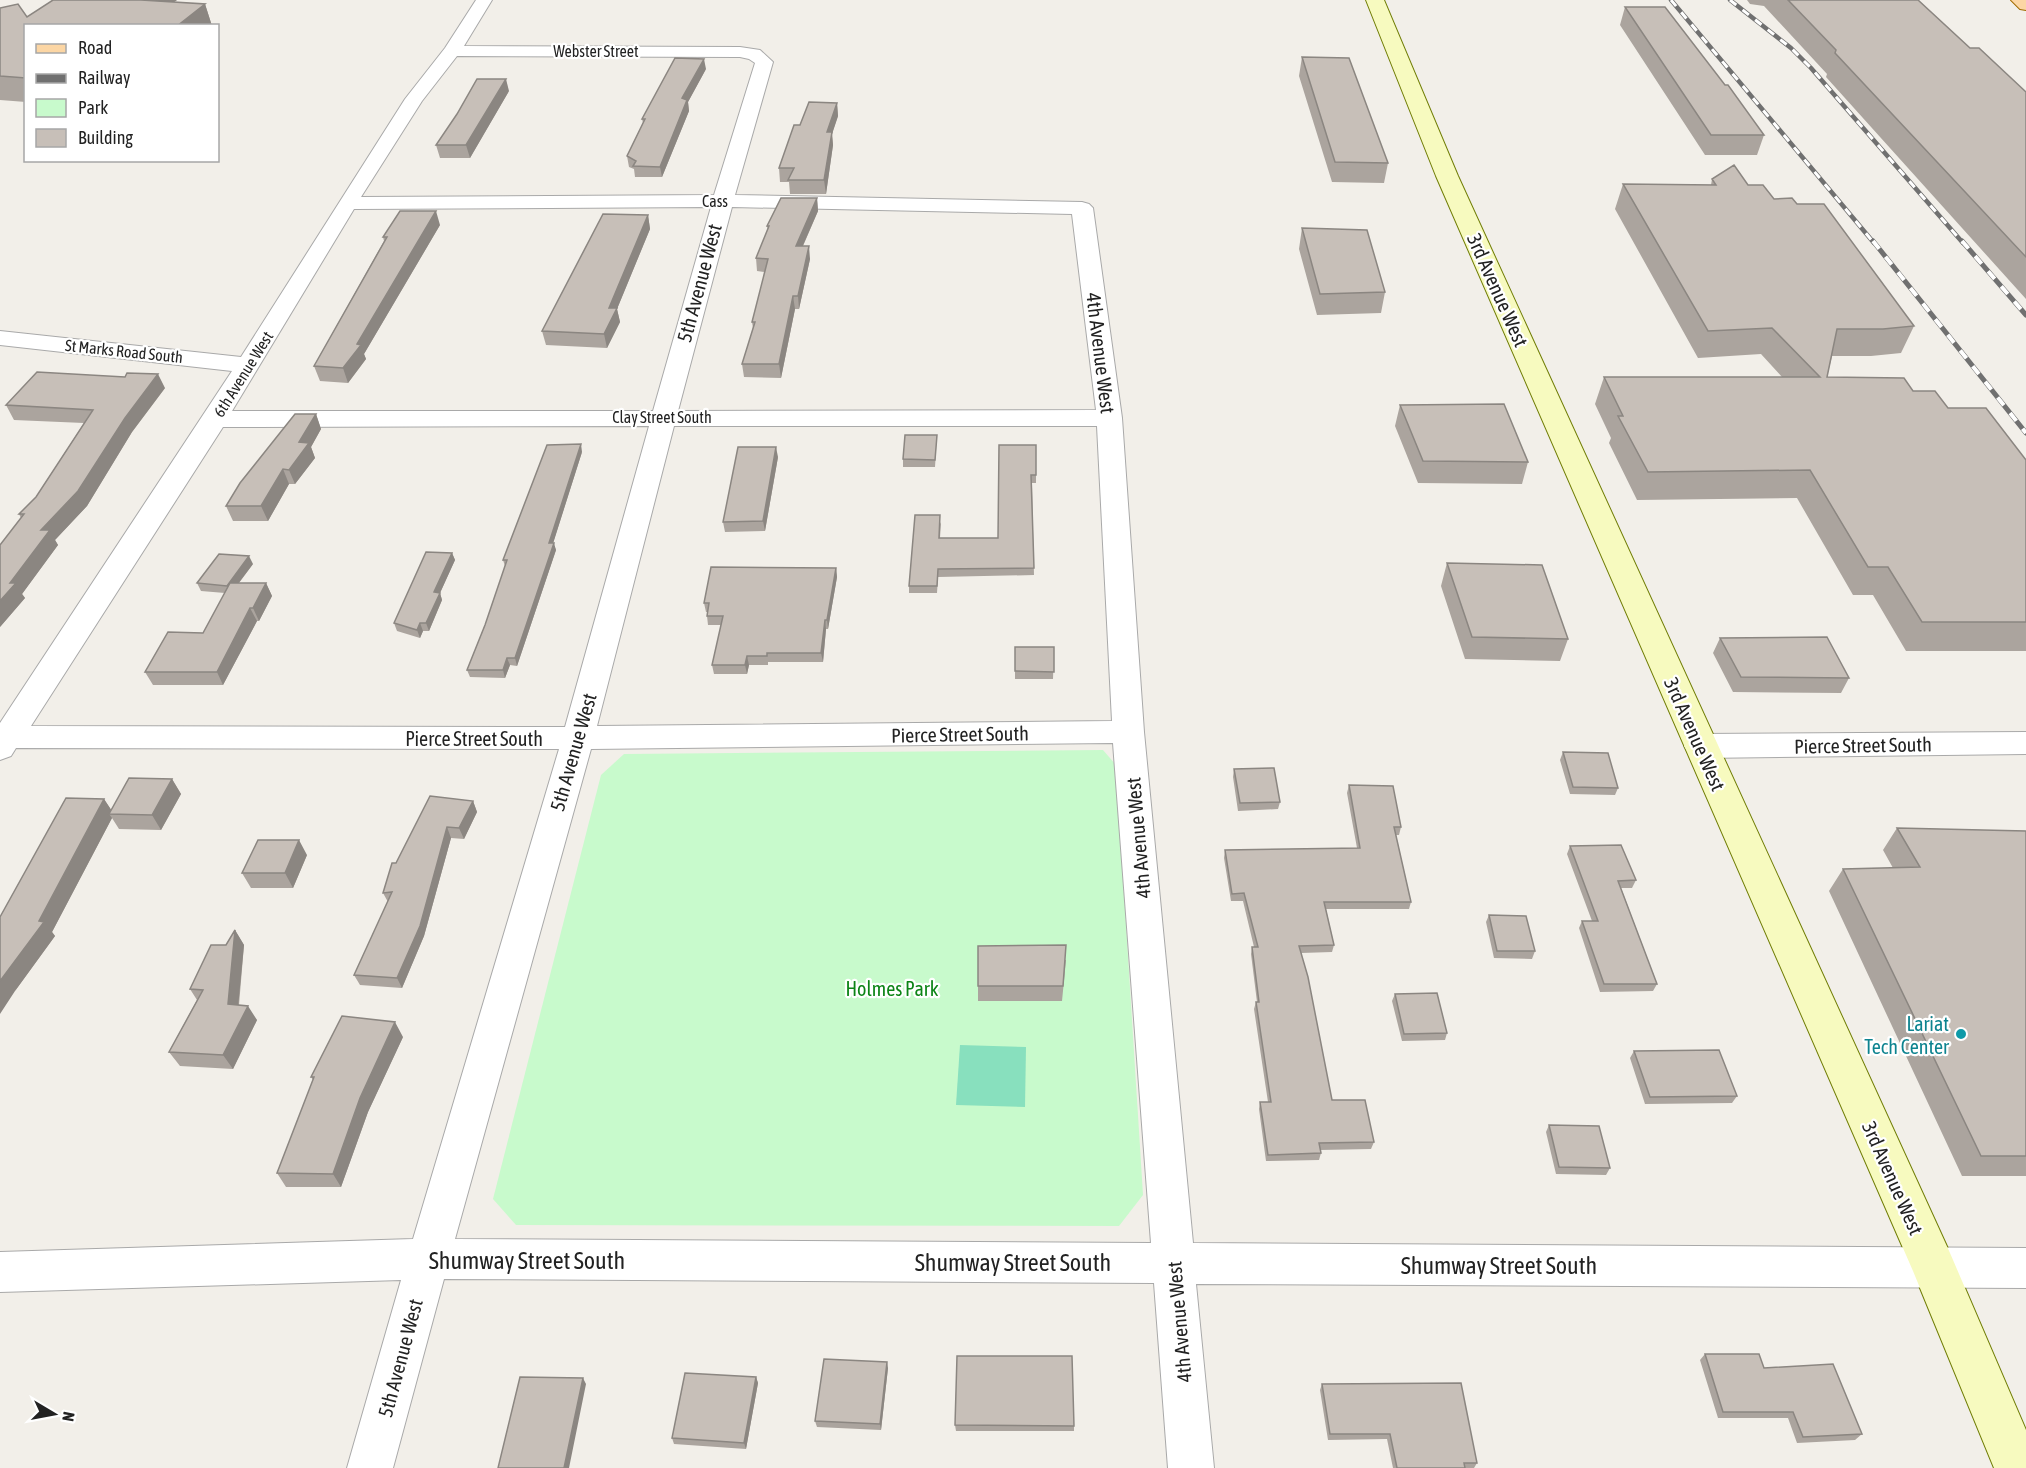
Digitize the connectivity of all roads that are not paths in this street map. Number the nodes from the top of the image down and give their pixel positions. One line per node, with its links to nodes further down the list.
1 (484, 0): 5 (street, 6th Avenue West)
2 (1375, 0): 19 (street, 3rd Avenue West)
3 (2020, 0): 4 (main road)
4 (2026, 5)
5 (452, 51): 6 (street, Webster Street); 8 (street, 6th Avenue West)
6 (740, 52): 7 (street, 5th Avenue West)
7 (721, 201): 8 (street, Cass); 9 (street, Cass); 12 (street, 5th Avenue West)
8 (347, 203): 11 (street, 6th Avenue West)
9 (1082, 208): 13 (street, 4th Avenue West)
10 (0, 338): 11 (street, St Marks Road South)
11 (249, 365): 14 (street, 6th Avenue West)
12 (663, 417): 13 (street, Clay Street South); 14 (street, Clay Street South); 16 (street, 5th Avenue West)
13 (1109, 418): 15 (street, 4th Avenue West)
14 (215, 419): 17 (street, 6th Avenue West)
15 (1128, 732): 16 (street, Pierce Street South); 21 (street, 4th Avenue West)
16 (578, 738): 17 (street, Pierce Street South); 20 (street, 5th Avenue West)
17 (2, 741)
18 (2026, 743): 19 (street, Pierce Street South)
19 (1700, 746): 22 (street, 3rd Avenue West)
20 (427, 1259): 21 (street, Shumway Street South); 24 (street, Shumway Street South); 25 (street, 5th Avenue West)
21 (1174, 1263): 22 (street, Shumway Street South); 26 (street, 4th Avenue West)
22 (1934, 1268): 23 (street, Shumway Street South); 27 (street, 3rd Avenue West)
23 (2026, 1268)
24 (0, 1272)
25 (370, 1468)
26 (1191, 1468)
27 (2018, 1468)

